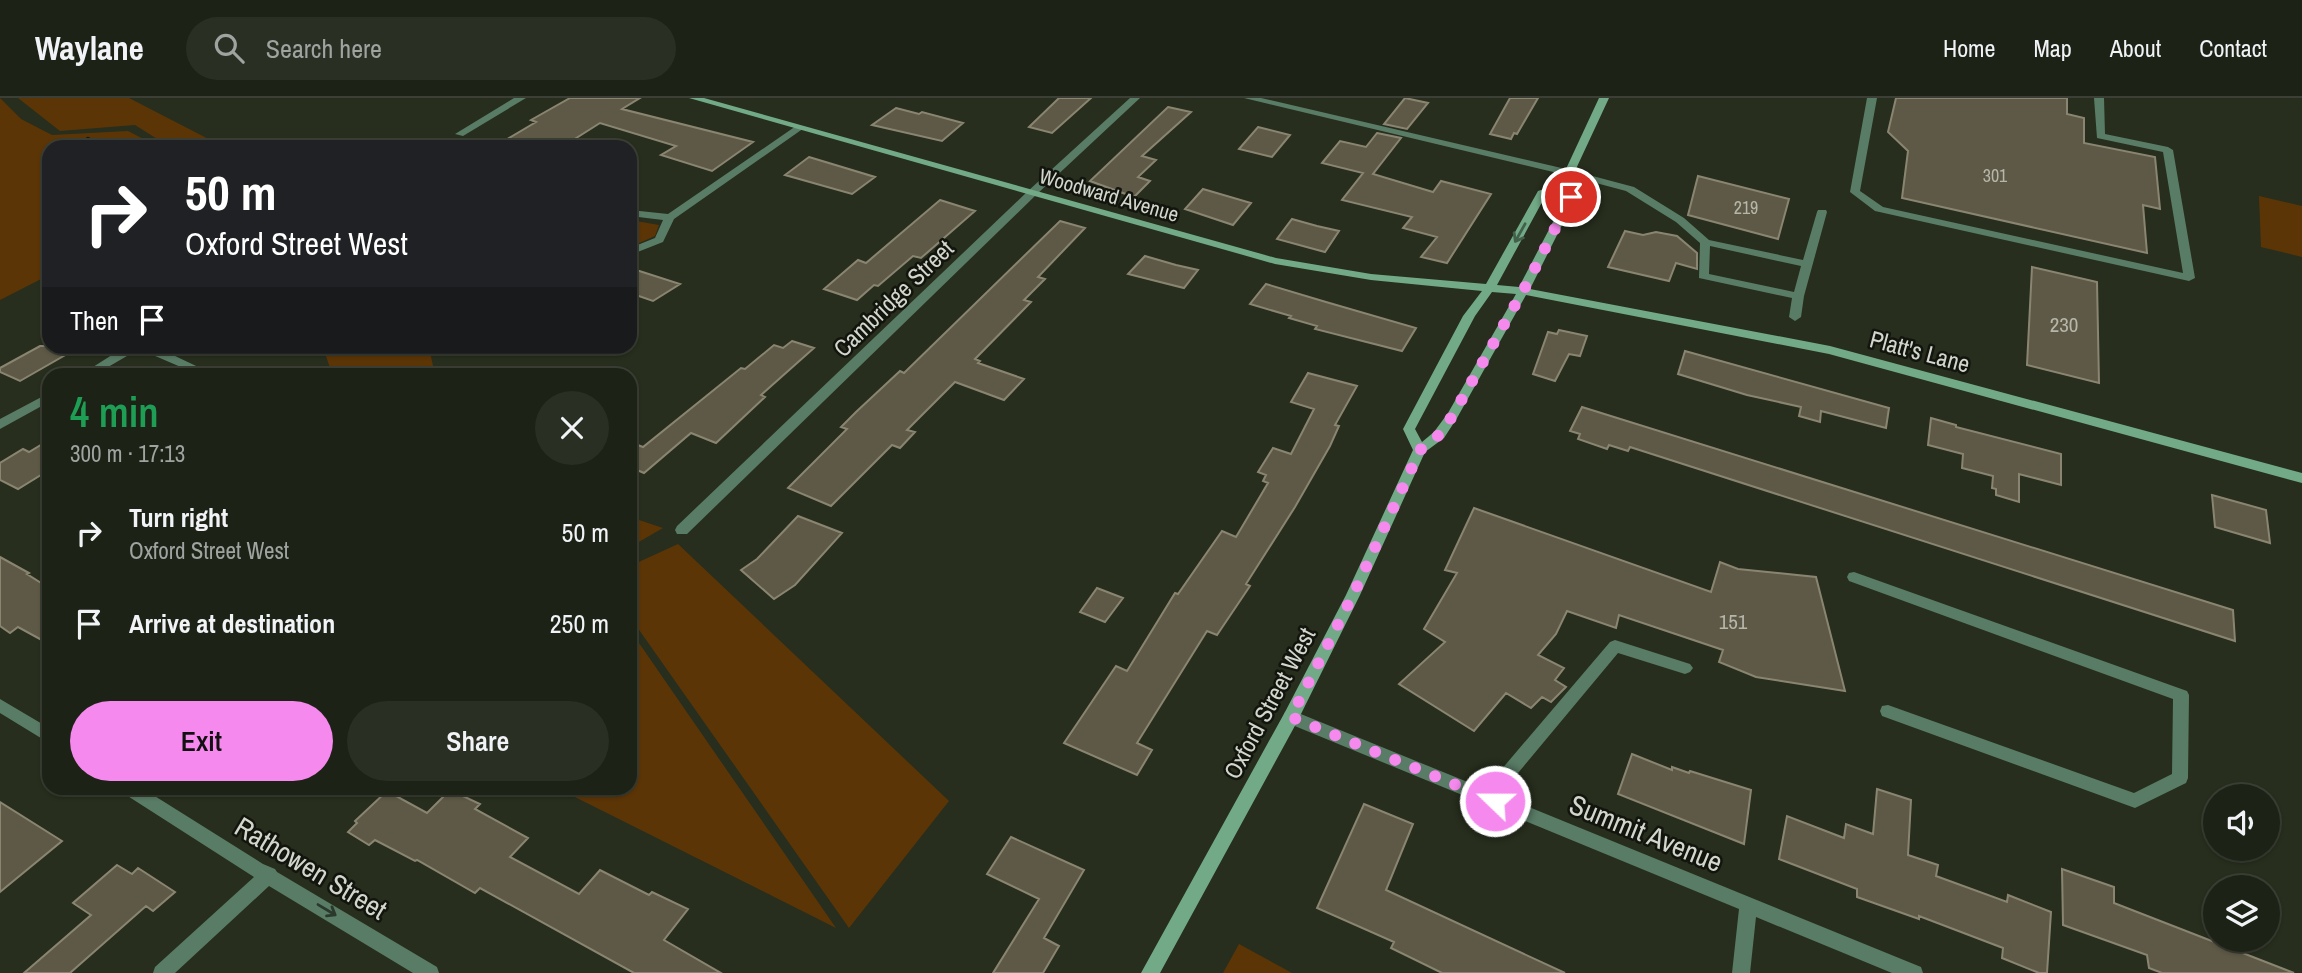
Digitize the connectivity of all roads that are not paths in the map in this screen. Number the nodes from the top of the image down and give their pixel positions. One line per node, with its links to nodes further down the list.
1 (521, 98): 9 (street)
2 (694, 98): 8 (main road, Woodward Avenue)
3 (1135, 98): 12 (street, Cambridge Street)
4 (1248, 98): 10 (street)
5 (1604, 98): 10 (main road, Oxford Street West)
6 (1872, 98): 7 (street)
7 (2099, 98)
8 (799, 128): 12 (main road, Woodward Avenue); 15 (street)
9 (460, 134)
10 (1570, 173): 11 (main road, Oxford Street West); 16 (street)
11 (1563, 186): 19 (main road, Oxford Street West, one-way to 19); 20 (main road, Oxford Street West)
12 (1032, 193): 19 (main road, Woodward Avenue); 31 (street, Cambridge Street)
13 (1822, 212): 18 (street)
14 (637, 214): 15 (street)
15 (670, 217): 17 (street)
16 (1705, 242): 18 (street); 21 (street)
17 (637, 249)
18 (1807, 264): 21 (street)
19 (1490, 287): 20 (main road, Woodward Avenue); 29 (main road, Oxford Street West)
20 (1522, 291): 29 (main road, Oxford Street West); 30 (main road, Platt's Lane)
21 (1798, 296): 22 (street)
22 (1795, 317)
23 (122, 354): 25 (street)
24 (161, 354): 26 (street)
25 (98, 368)
26 (193, 368)
27 (42, 401): 28 (street)
28 (0, 425)
29 (1420, 450): 36 (main road, Oxford Street West)
30 (2302, 478)
31 (682, 530)
32 (1854, 578): 35 (street)
33 (1685, 668): 39 (street)
34 (0, 705): 37 (street)
35 (1888, 711)
36 (1291, 717): 39 (street, Summit Avenue); 44 (main road, Oxford Street West)
37 (42, 732)
38 (140, 795): 40 (street, Rathowen Street)
39 (1495, 801): 41 (street, Summit Avenue)
40 (269, 875): 42 (street); 43 (street, Rathowen Street, one-way to 43)
41 (1748, 905): 45 (street); 46 (street, Summit Avenue)
42 (162, 973)
43 (430, 973)
44 (1150, 973)
45 (1741, 973)
46 (1914, 973)

